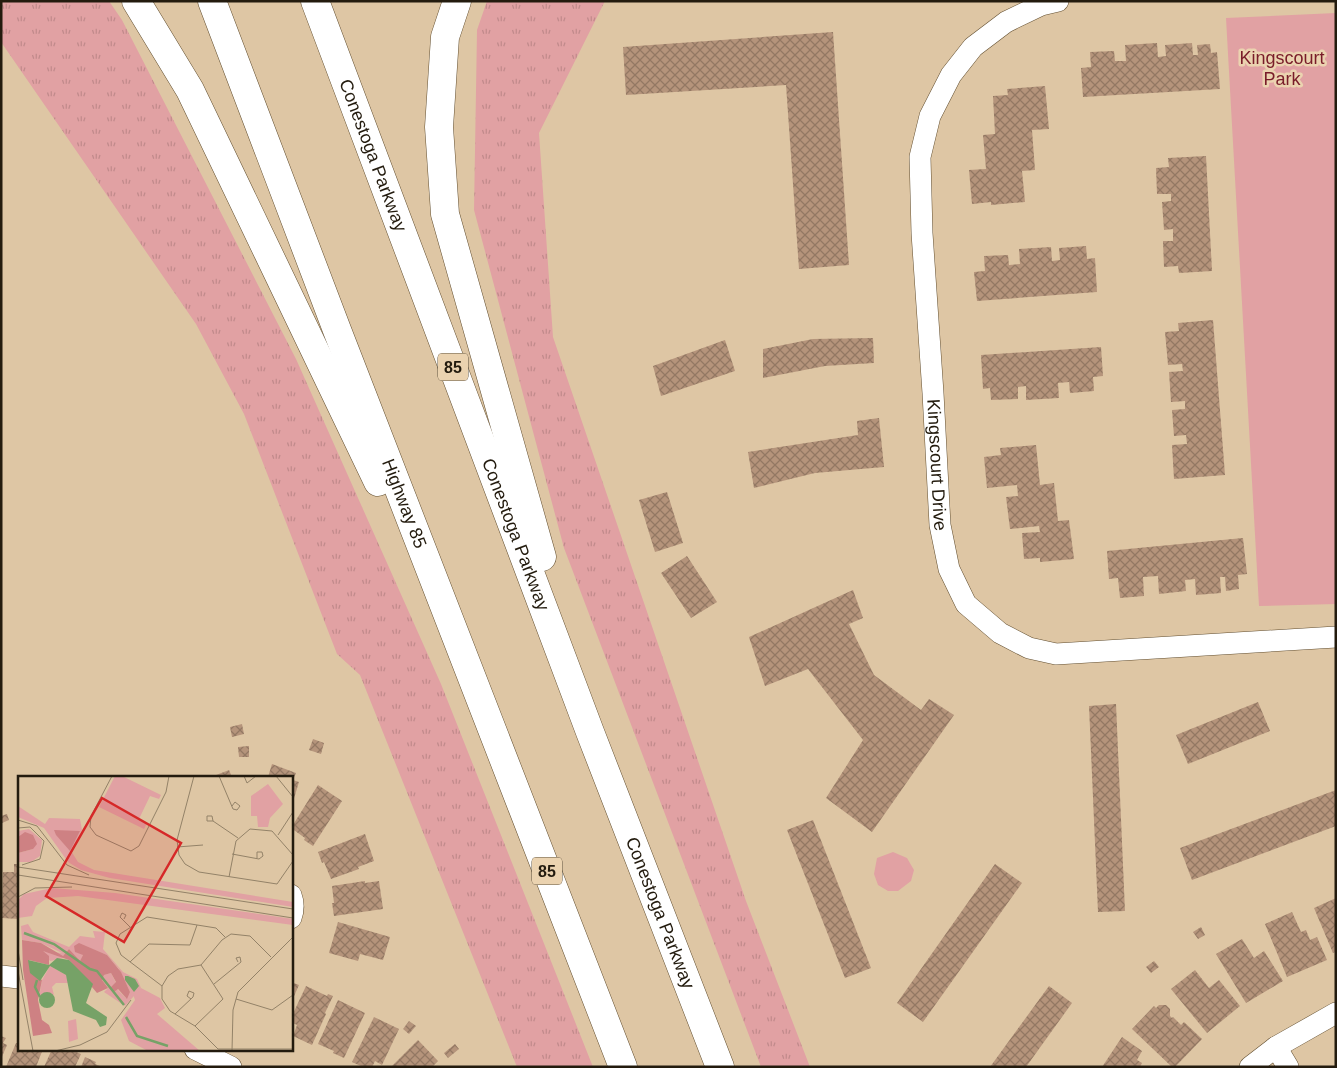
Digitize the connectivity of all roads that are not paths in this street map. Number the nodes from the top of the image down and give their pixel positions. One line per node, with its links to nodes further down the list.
1 (136, 1): 7 (highway)
2 (212, 1): 7 (highway, Highway 85 / 85)
3 (315, 1): 8 (highway, Conestoga Parkway / 85)
4 (457, 1): 8 (highway)
5 (1058, 1): 6 (street, Kingscourt Drive)
6 (1336, 637)
7 (471, 675): 17 (highway, 85)
8 (590, 732): 18 (highway, Conestoga Parkway / 85)
9 (292, 898): 10 (street)
10 (292, 916)
11 (1, 976): 12 (street)
12 (18, 978)
13 (1336, 1013): 14 (street)
14 (1276, 1047): 19 (street); 20 (street)
15 (197, 1050): 16 (street)
16 (230, 1067)
17 (623, 1067)
18 (720, 1067)
19 (1250, 1067)
20 (1288, 1067)

